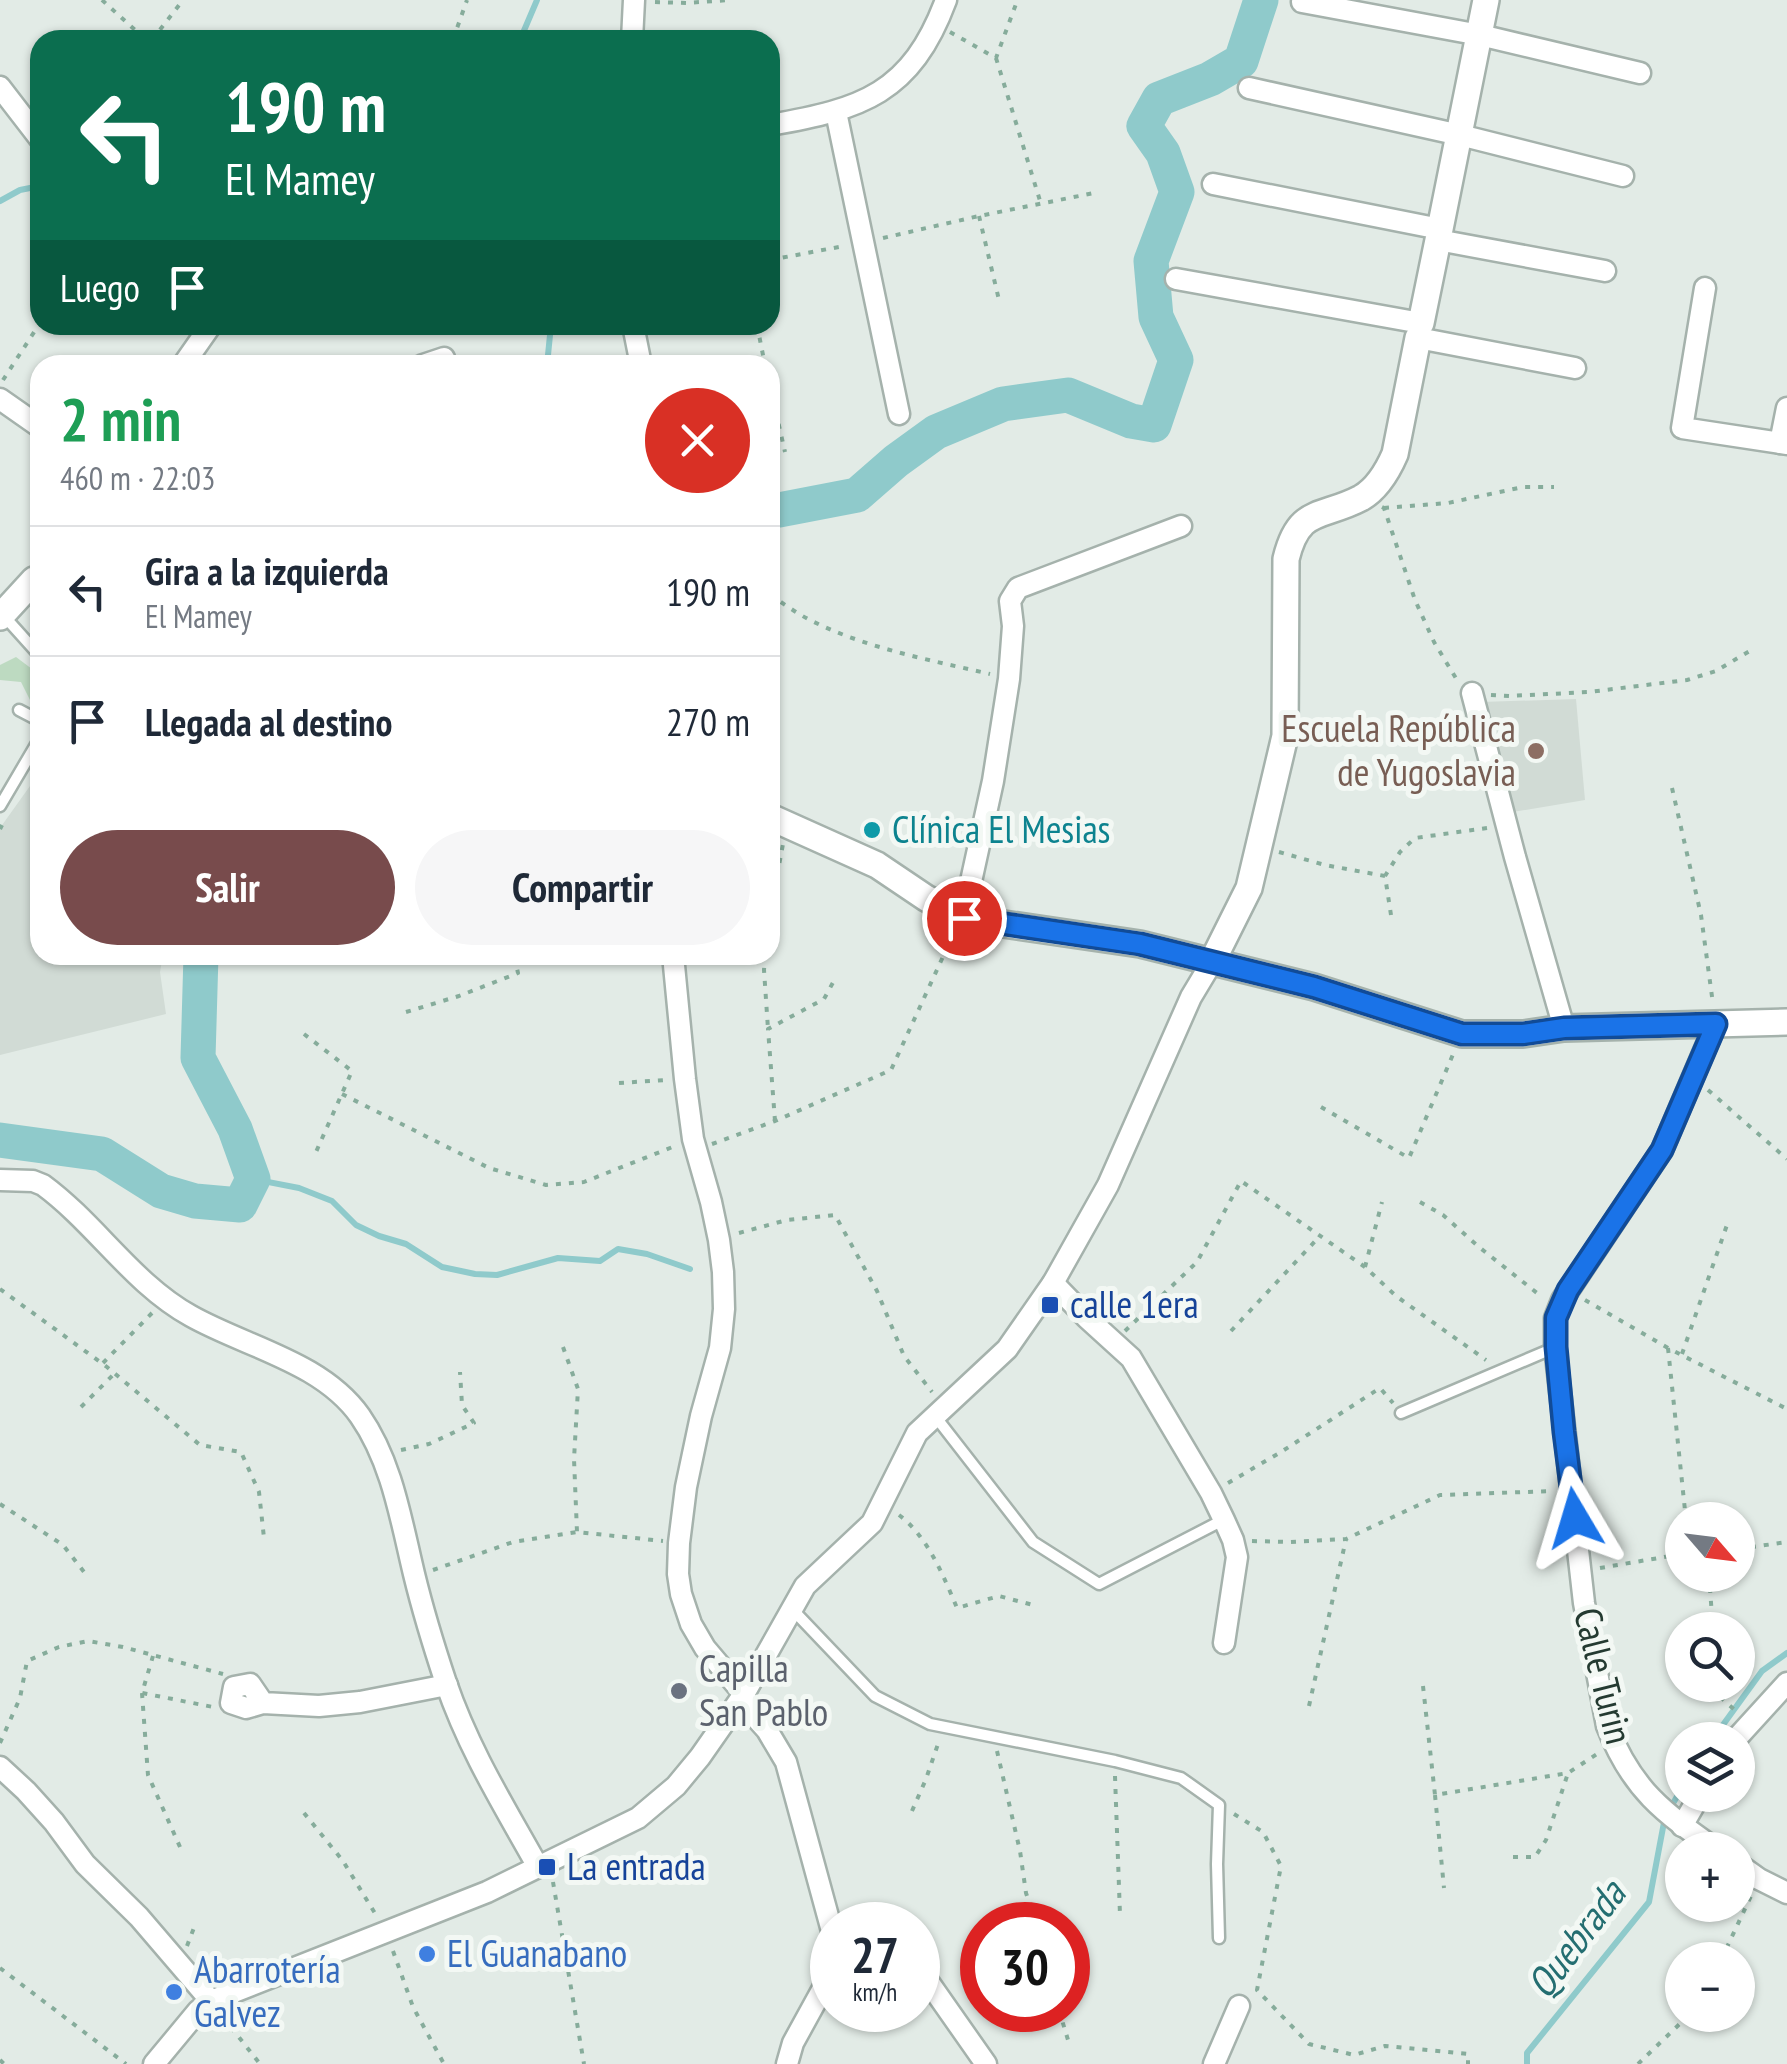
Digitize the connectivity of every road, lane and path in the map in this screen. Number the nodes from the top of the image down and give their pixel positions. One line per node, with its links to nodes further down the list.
1 (102, 0): 11 (path)
2 (183, 0): 12 (path)
3 (467, 0): 13 (path)
4 (730, 0): 7 (path)
5 (946, 0): 10 (street)
6 (1486, 0): 15 (street)
7 (634, 1): 14 (street)
8 (1302, 2): 15 (street)
9 (1016, 4): 16 (path)
10 (937, 24): 16 (path); 20 (street)
11 (137, 30)
12 (158, 30)
13 (456, 30)
14 (633, 30)
15 (1480, 35): 17 (street); 23 (street)
16 (996, 58): 27 (path)
17 (1640, 73)
18 (0, 86): 22 (street)
19 (1250, 88): 23 (street)
20 (836, 112): 21 (street); 30 (street)
21 (780, 123)
22 (30, 126)
23 (1460, 135): 24 (street); 29 (street)
24 (1624, 176)
25 (1213, 184): 29 (street)
26 (1099, 192): 27 (path)
27 (1040, 204): 28 (path)
28 (979, 216): 30 (path); 35 (path)
29 (1439, 235): 32 (street); 36 (street)
30 (863, 243): 31 (path); 42 (street)
31 (780, 258)
32 (1605, 271)
33 (1176, 279): 36 (street)
34 (1705, 288): 45 (street)
35 (999, 300)
36 (1420, 330): 38 (street); 48 (street)
37 (32, 335): 39 (path)
38 (1575, 368)
39 (0, 384)
40 (0, 399): 43 (street)
41 (1787, 408): 45 (street)
42 (899, 414)
43 (30, 420)
44 (780, 433): 46 (path)
45 (1784, 444)
46 (784, 452)
47 (1554, 487): 48 (path)
48 (1374, 502): 56 (path); 64 (street)
49 (1181, 526): 55 (street)
50 (30, 586): 52 (street)
51 (780, 601): 55 (path)
52 (2, 616): 53 (lane)
53 (30, 645)
54 (1753, 649): 56 (path)
55 (1009, 678): 67 (street)
56 (1472, 693): 62 (street)
57 (20, 710): 58 (lane)
58 (30, 716)
59 (30, 755): 61 (lane)
60 (1672, 788): 75 (path)
61 (0, 806)
62 (1506, 824): 65 (path); 76 (street)
63 (780, 827): 67 (street)
64 (1260, 847): 65 (path); 68 (street)
65 (1385, 876): 66 (path)
66 (1391, 915)
67 (958, 928): 68 (street); 85 (path)
68 (1212, 962): 79 (street); 96 (street)
69 (516, 965): 73 (path)
70 (675, 965): 81 (street)
71 (764, 965): 77 (path)
72 (836, 977): 77 (path)
73 (406, 1012)
74 (1787, 1022): 75 (street)
75 (1716, 1024): 76 (street); 80 (street, Calle Turin)
76 (1564, 1028): 79 (street)
77 (768, 1029): 85 (path)
78 (304, 1034): 83 (path)
79 (1462, 1034): 84 (path)
80 (1694, 1077): 88 (path); 98 (street, Calle Turin)
81 (685, 1079): 82 (path); 86 (street)
82 (619, 1082)
83 (342, 1094): 86 (path); 87 (path)
84 (1321, 1107)
85 (775, 1121): 86 (path)
86 (694, 1144): 94 (street)
87 (316, 1152)
88 (1787, 1159)
89 (0, 1180): 99 (street)
90 (1382, 1202): 95 (path)
91 (1420, 1202): 100 (path)
92 (1728, 1222): 106 (path)
93 (1320, 1236): 95 (path); 101 (path); 102 (path)
94 (719, 1240): 113 (path); 127 (street)
95 (1365, 1267): 108 (path)
96 (1053, 1284): 102 (street); 113 (street)
97 (0, 1288): 107 (path)
98 (1568, 1290): 100 (street, Calle Turin); 105 (path)
99 (166, 1299): 107 (path); 115 (street)
100 (1558, 1309): 103 (street, Calle Turin)
101 (1231, 1332)
102 (1114, 1341): 117 (street)
103 (1556, 1347): 108 (lane); 116 (street, Calle Turin)
104 (563, 1348): 122 (path)
105 (1668, 1348): 106 (path); 118 (path)
106 (1682, 1354): 112 (path)
107 (103, 1363): 110 (path)
108 (1500, 1370): 114 (lane)
109 (460, 1372): 115 (path)
110 (115, 1373): 111 (path); 123 (path)
111 (81, 1407)
112 (1787, 1409)
113 (939, 1412): 119 (street); 121 (lane)
114 (1401, 1413): 117 (path)
115 (382, 1454): 132 (street)
116 (1572, 1490): 124 (path); 130 (street, Calle Turin)
117 (1211, 1493): 121 (street)
118 (1684, 1502)
119 (884, 1503): 133 (path); 134 (street)
120 (0, 1504): 131 (path)
121 (1224, 1520): 125 (street)
122 (577, 1532): 127 (path); 132 (path)
123 (264, 1538)
124 (1346, 1539): 125 (path); 144 (path)
125 (1233, 1540): 135 (street)
126 (1787, 1542): 128 (path)
127 (679, 1543): 141 (street)
128 (1755, 1546)
129 (1665, 1557): 130 (path)
130 (1580, 1572): 150 (street, Calle Turin)
131 (88, 1576)
132 (414, 1577): 138 (street)
133 (1032, 1605)
134 (792, 1608): 141 (street); 147 (lane)
135 (1224, 1643)
136 (153, 1656): 140 (path); 142 (path); 149 (path)
137 (1787, 1684): 146 (street)
138 (447, 1686): 142 (street); 163 (street)
139 (1423, 1686): 154 (path)
140 (142, 1693): 142 (path); 161 (path)
141 (744, 1694): 163 (street); 168 (street)
142 (232, 1695)
143 (1726, 1702): 145 (path)
144 (1309, 1706)
145 (1738, 1713)
146 (1752, 1722)
147 (944, 1727): 148 (lane); 156 (path)
148 (994, 1737): 151 (lane); 169 (path)
149 (0, 1743)
150 (1614, 1744): 153 (path); 159 (street, Calle Turin)
151 (1115, 1762): 155 (lane); 170 (path)
152 (0, 1767): 176 (street)
153 (1568, 1773): 154 (path); 162 (path)
154 (1435, 1795): 166 (path)
155 (1219, 1805): 172 (lane); 190 (path)
156 (912, 1812)
157 (1686, 1812): 159 (street)
158 (304, 1813): 171 (path)
159 (1678, 1822): 160 (street, Calle Turin)
160 (1692, 1832)
161 (180, 1847)
162 (1513, 1856)
163 (544, 1864): 171 (street); 186 (path)
164 (1755, 1875): 165 (street)
165 (1759, 1878): 167 (street); 173 (path)
166 (1444, 1888)
167 (1787, 1893)
168 (824, 1902)
169 (1029, 1902)
170 (1120, 1915)
171 (386, 1932): 176 (street); 185 (path)
172 (1220, 1938)
173 (1729, 1942)
174 (0, 1968): 182 (path)
175 (940, 1998): 188 (street)
176 (211, 2001): 183 (street); 184 (path)
177 (1239, 2006): 189 (street)
178 (810, 2011): 187 (street)
179 (1066, 2032): 181 (path)
180 (1671, 2032): 191 (path)
181 (1068, 2040)
182 (126, 2064)
183 (154, 2064)
184 (260, 2064)
185 (444, 2064)
186 (584, 2064)
187 (786, 2064)
188 (986, 2064)
189 (1214, 2064)
190 (1468, 2064)
191 (1638, 2064)

